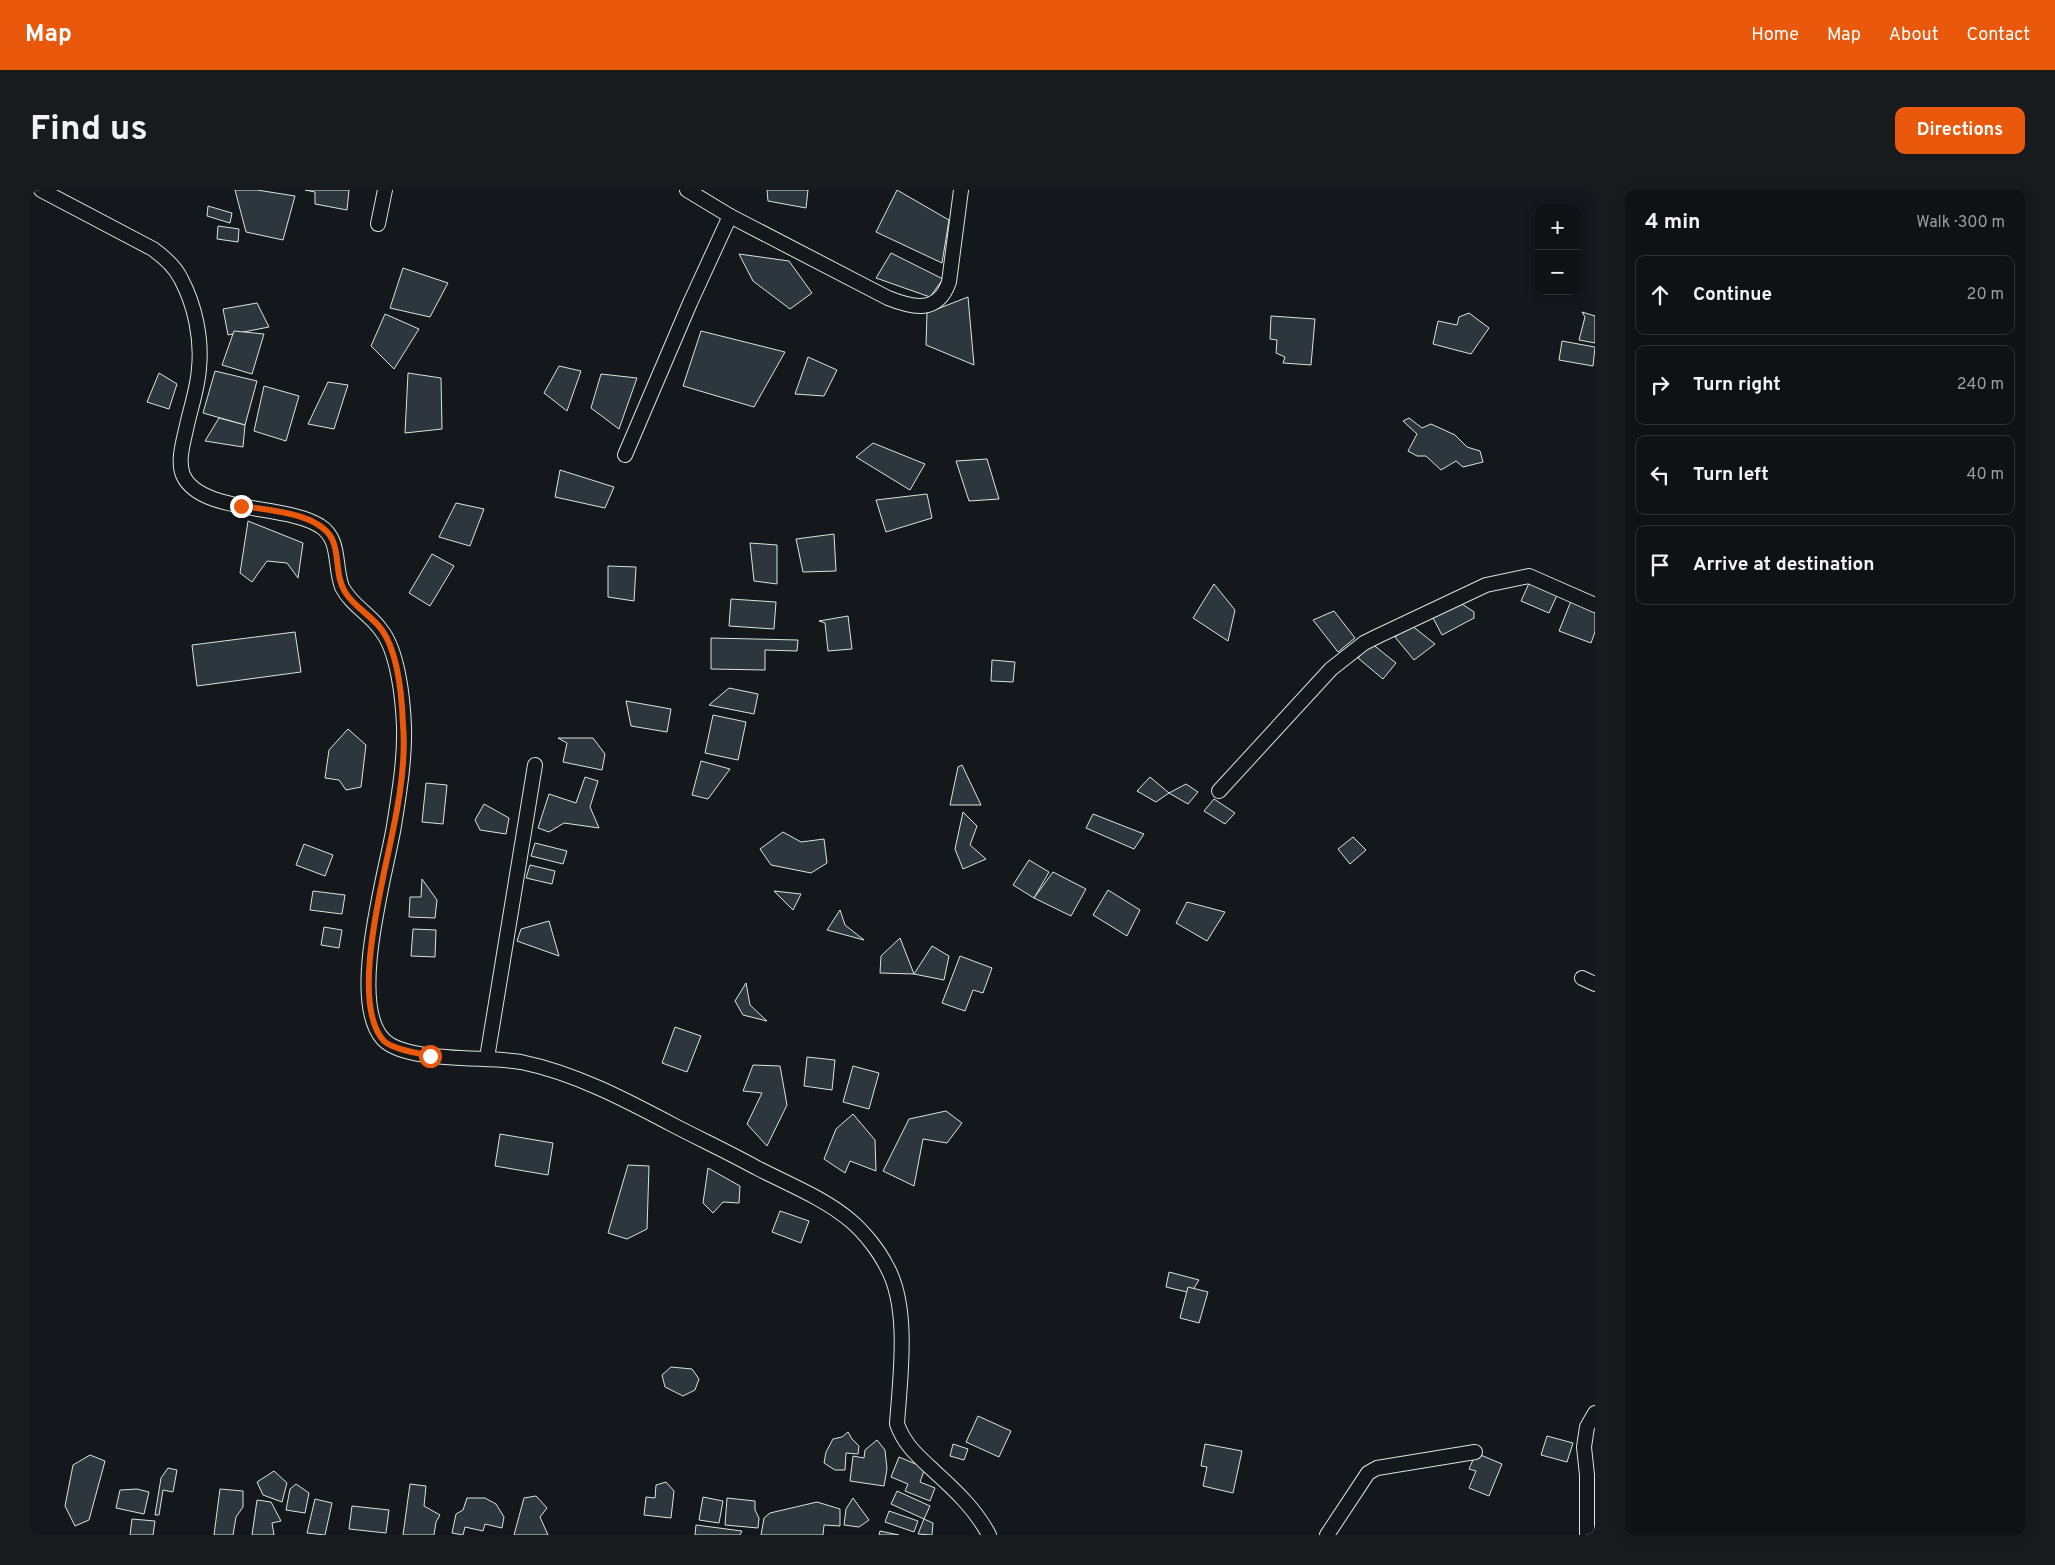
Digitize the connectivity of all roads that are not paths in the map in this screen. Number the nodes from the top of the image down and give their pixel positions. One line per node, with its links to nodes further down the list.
1 (41, 190): 13 (street)
2 (385, 190): 6 (street)
3 (688, 190): 5 (street)
4 (961, 190): 5 (street)
5 (730, 216): 7 (street)
6 (378, 224)
7 (625, 455)
8 (1595, 605): 10 (street)
9 (535, 765): 13 (street)
10 (1219, 792)
11 (1582, 978): 12 (street)
12 (1595, 984)
13 (487, 1058): 16 (street)
14 (1595, 1414): 18 (street)
15 (1476, 1452): 17 (street)
16 (989, 1535)
17 (1327, 1535)
18 (1587, 1535)

